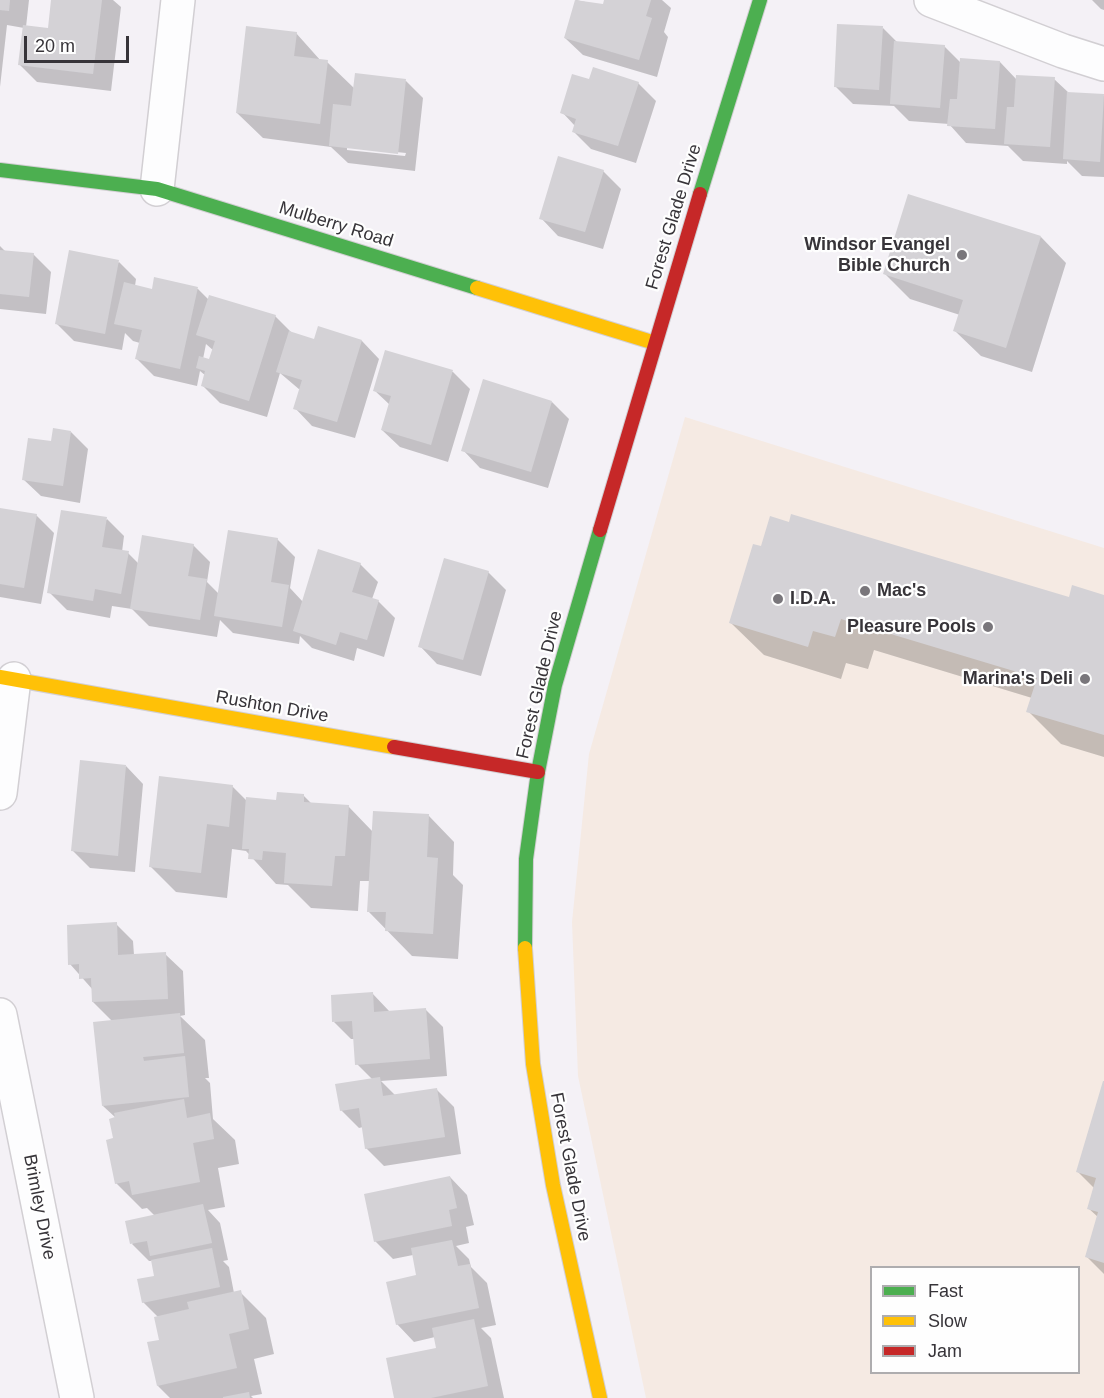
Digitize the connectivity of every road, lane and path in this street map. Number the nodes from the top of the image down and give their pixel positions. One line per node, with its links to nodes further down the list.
1 (178, 0): 6 (street)
2 (760, 0): 7 (street, Forest Glade Drive)
3 (931, 0): 4 (street)
4 (1104, 64)
5 (0, 170): 6 (street, Mulberry Road)
6 (157, 189): 7 (street, Mulberry Road)
7 (655, 344): 9 (street, Forest Glade Drive)
8 (7, 678): 9 (street, Rushton Drive); 10 (street)
9 (538, 772): 13 (street, Forest Glade Drive)
10 (0, 793)
11 (0, 1015): 12 (street, Brimley Drive)
12 (77, 1398)
13 (600, 1398)

